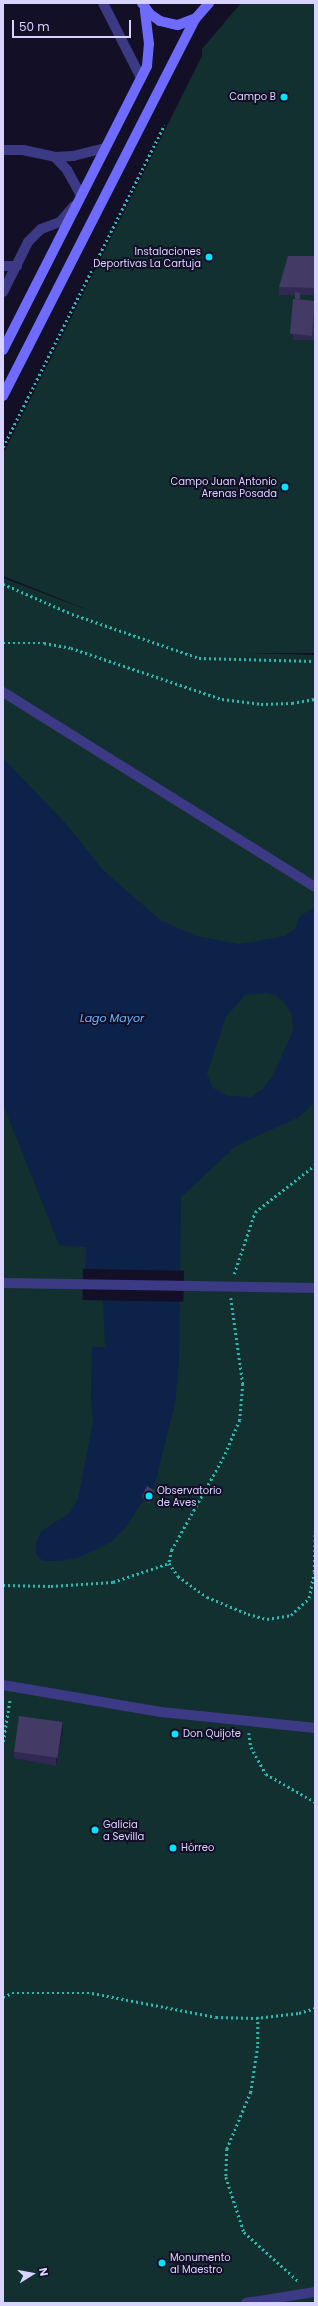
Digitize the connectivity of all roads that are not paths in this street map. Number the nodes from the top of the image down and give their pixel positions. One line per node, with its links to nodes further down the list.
1 (103, 3): 5 (street)
2 (209, 3): 4 (street)
3 (144, 6): 4 (street); 5 (street)
4 (196, 18): 14 (street)
5 (141, 78): 6 (street)
6 (105, 148): 8 (street); 9 (street)
7 (3, 150): 8 (street)
8 (55, 157): 9 (street)
9 (79, 199): 11 (street); 13 (street)
10 (3, 266): 11 (street)
11 (17, 266): 12 (street)
12 (3, 292)
13 (3, 350)
14 (3, 396)
15 (3, 692): 16 (street)
16 (313, 886)
17 (3, 1283): 18 (street)
18 (315, 1288)
19 (7, 1686): 20 (street)
20 (315, 1728)
21 (314, 2293): 22 (street)
22 (246, 2303)

